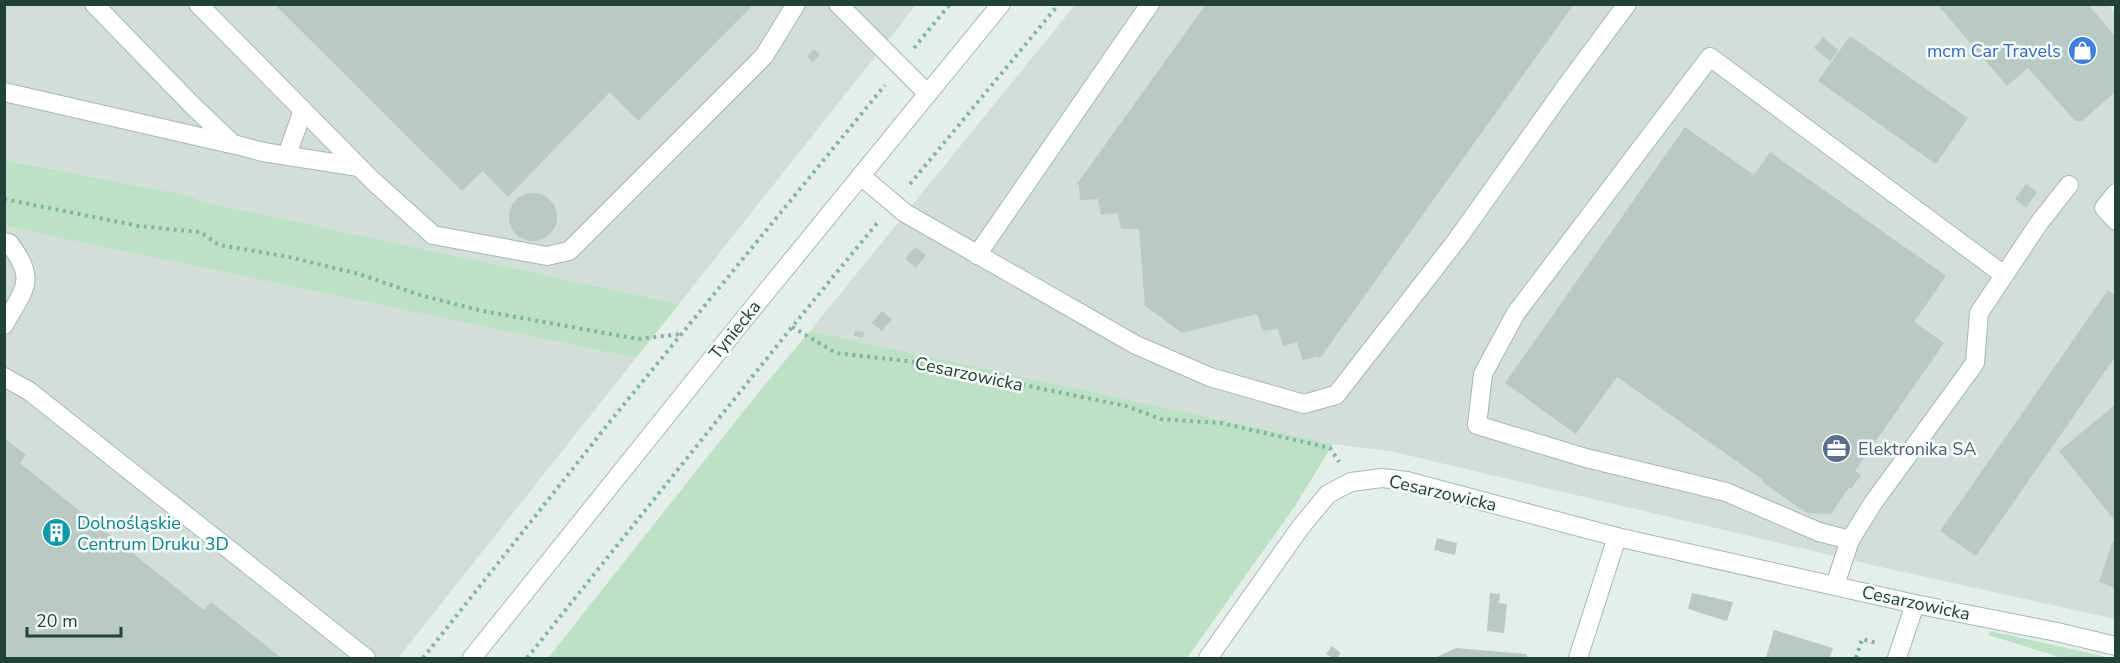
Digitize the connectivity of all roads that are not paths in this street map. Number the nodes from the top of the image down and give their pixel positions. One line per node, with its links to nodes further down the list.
1 (94, 4): 11 (street)
2 (198, 4): 10 (street)
3 (796, 4): 13 (street)
4 (838, 4): 9 (street)
5 (1001, 4): 9 (street, Tyniecka)
6 (1150, 4): 19 (street)
7 (1627, 4): 19 (street)
8 (4, 92): 11 (street)
9 (928, 94): 14 (street, Tyniecka)
10 (303, 110): 12 (street); 13 (street)
11 (233, 144): 12 (street)
12 (287, 156): 13 (street)
13 (359, 167)
14 (861, 176): 19 (street); 29 (street, Tyniecka)
15 (2069, 185): 20 (street)
16 (2115, 193): 17 (street)
17 (2115, 221)
18 (4, 242): 21 (street)
19 (977, 255)
20 (2004, 275): 24 (street); 24 (street)
21 (4, 325)
22 (4, 377): 28 (street)
23 (1617, 537): 25 (street, Cesarzowicka); 30 (street, Cesarzowicka); 31 (street)
24 (1850, 540): 25 (street)
25 (1835, 585): 26 (street, Cesarzowicka)
26 (1915, 604): 27 (street, Cesarzowicka); 32 (street)
27 (2115, 646)
28 (366, 658)
29 (472, 658)
30 (1208, 658)
31 (1578, 658)
32 (1897, 658)

